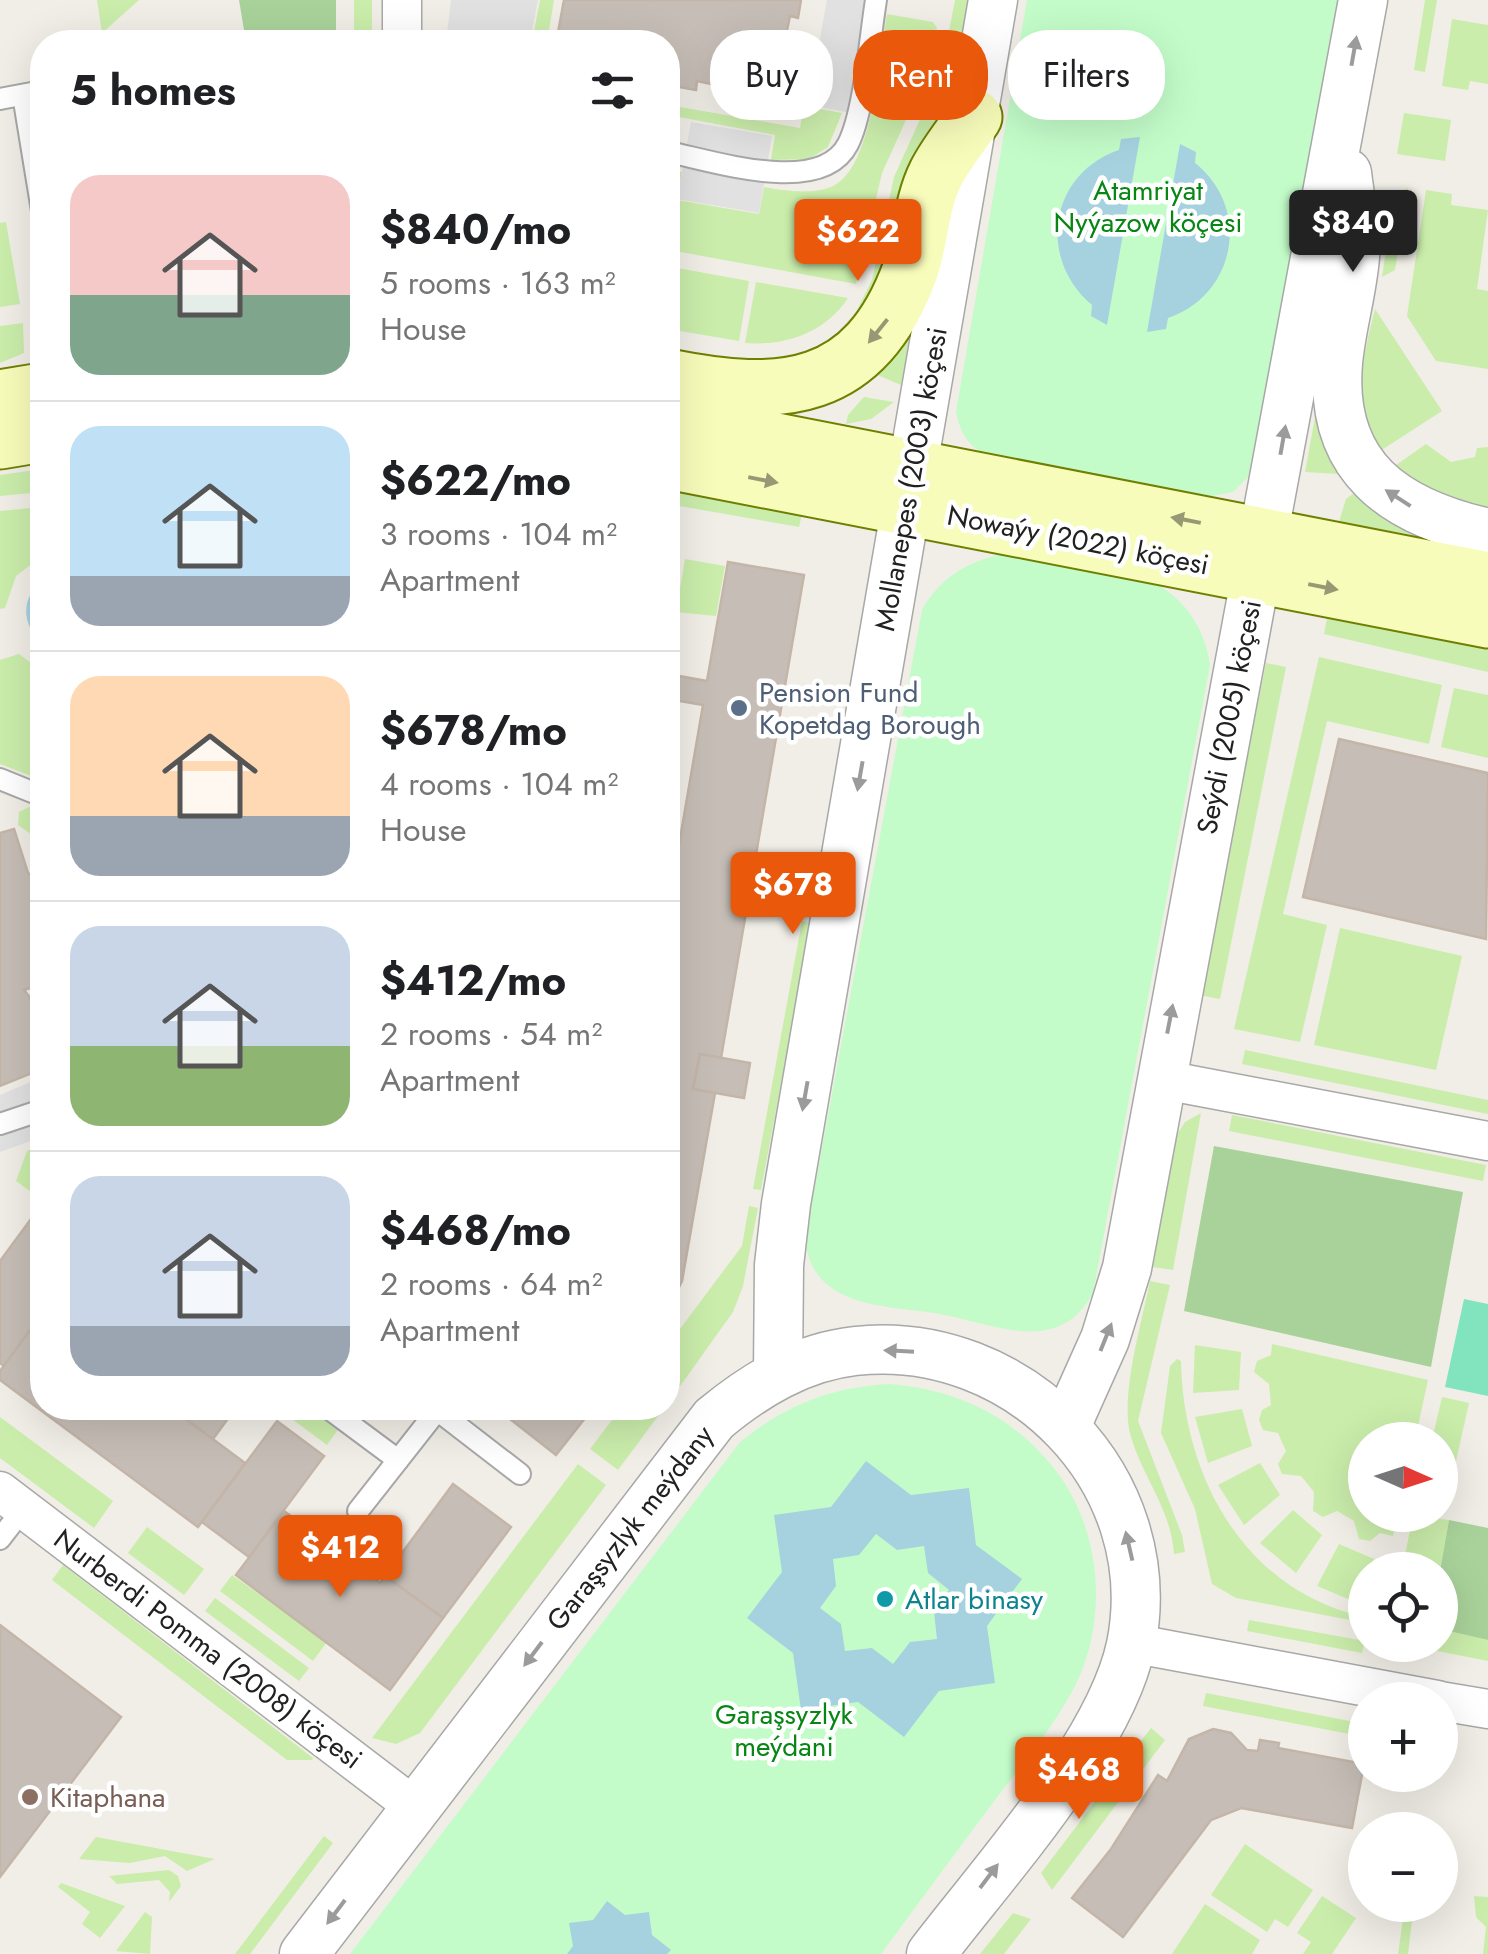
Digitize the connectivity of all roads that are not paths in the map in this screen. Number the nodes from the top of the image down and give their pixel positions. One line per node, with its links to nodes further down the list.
1 (402, 0): 5 (street)
2 (876, 0): 12 (lane)
3 (993, 0): 6 (street, Mollanepes (2003) köçesi)
4 (1363, 0): 11 (street, Seýdi (2005) köçesi, one-way to 4)
5 (402, 30)
6 (988, 31)
7 (30, 93): 8 (lane)
8 (0, 98)
9 (972, 120): 13 (main road, one-way to 13)
10 (973, 120): 20 (street, Mollanepes (2003) köçesi)
11 (1341, 122): 21 (street, one-way to 11); 22 (street, Seýdi (2005) köçesi, one-way to 11)
12 (680, 154)
13 (680, 380)
14 (30, 393): 15 (main road)
15 (0, 398)
16 (680, 423): 20 (main road, Nowaýy (2022) köçesi)
17 (30, 436): 18 (main road)
18 (0, 441)
19 (680, 462): 20 (main road, Nowaýy (2022) köçesi, one-way to 20)
20 (910, 488): 22 (main road, Nowaýy (2022) köçesi); 31 (street, Mollanepes (2003) köçesi, one-way to 31)
21 (1488, 533)
22 (1262, 555): 23 (main road, Nowaýy (2022) köçesi); 24 (main road, Nowaýy (2022) köçesi, one-way to 24); 27 (street, Seýdi (2005) köçesi, one-way to 22)
23 (1488, 580)
24 (1488, 620)
25 (0, 779): 26 (lane)
26 (30, 791)
27 (1159, 1078): 30 (street); 35 (street, Seýdi (2005) köçesi, one-way to 27)
28 (30, 1114): 29 (lane)
29 (0, 1124)
30 (1488, 1141)
31 (778, 1374): 35 (street, Garaşsyzlyk meýdany, one-way to 31); 45 (street, Garaşsyzlyk meýdany, one-way to 45)
32 (344, 1420): 36 (lane)
33 (429, 1420): 36 (lane)
34 (452, 1420): 37 (lane)
35 (1066, 1426): 41 (street, Garaşsyzlyk meýdany, one-way to 35)
36 (398, 1460): 39 (lane)
37 (520, 1474)
38 (11, 1500): 40 (lane); 45 (street, Nurberdi Pomma (2008) köçesi)
39 (358, 1512)
40 (0, 1539)
41 (1131, 1643): 42 (street); 47 (street, Garaşsyzlyk meýdany, one-way to 41)
42 (1348, 1683)
43 (1458, 1704): 44 (street)
44 (1488, 1709)
45 (416, 1808): 46 (street, Garaşsyzlyk meýdany, one-way to 46)
46 (304, 1954)
47 (931, 1954)

